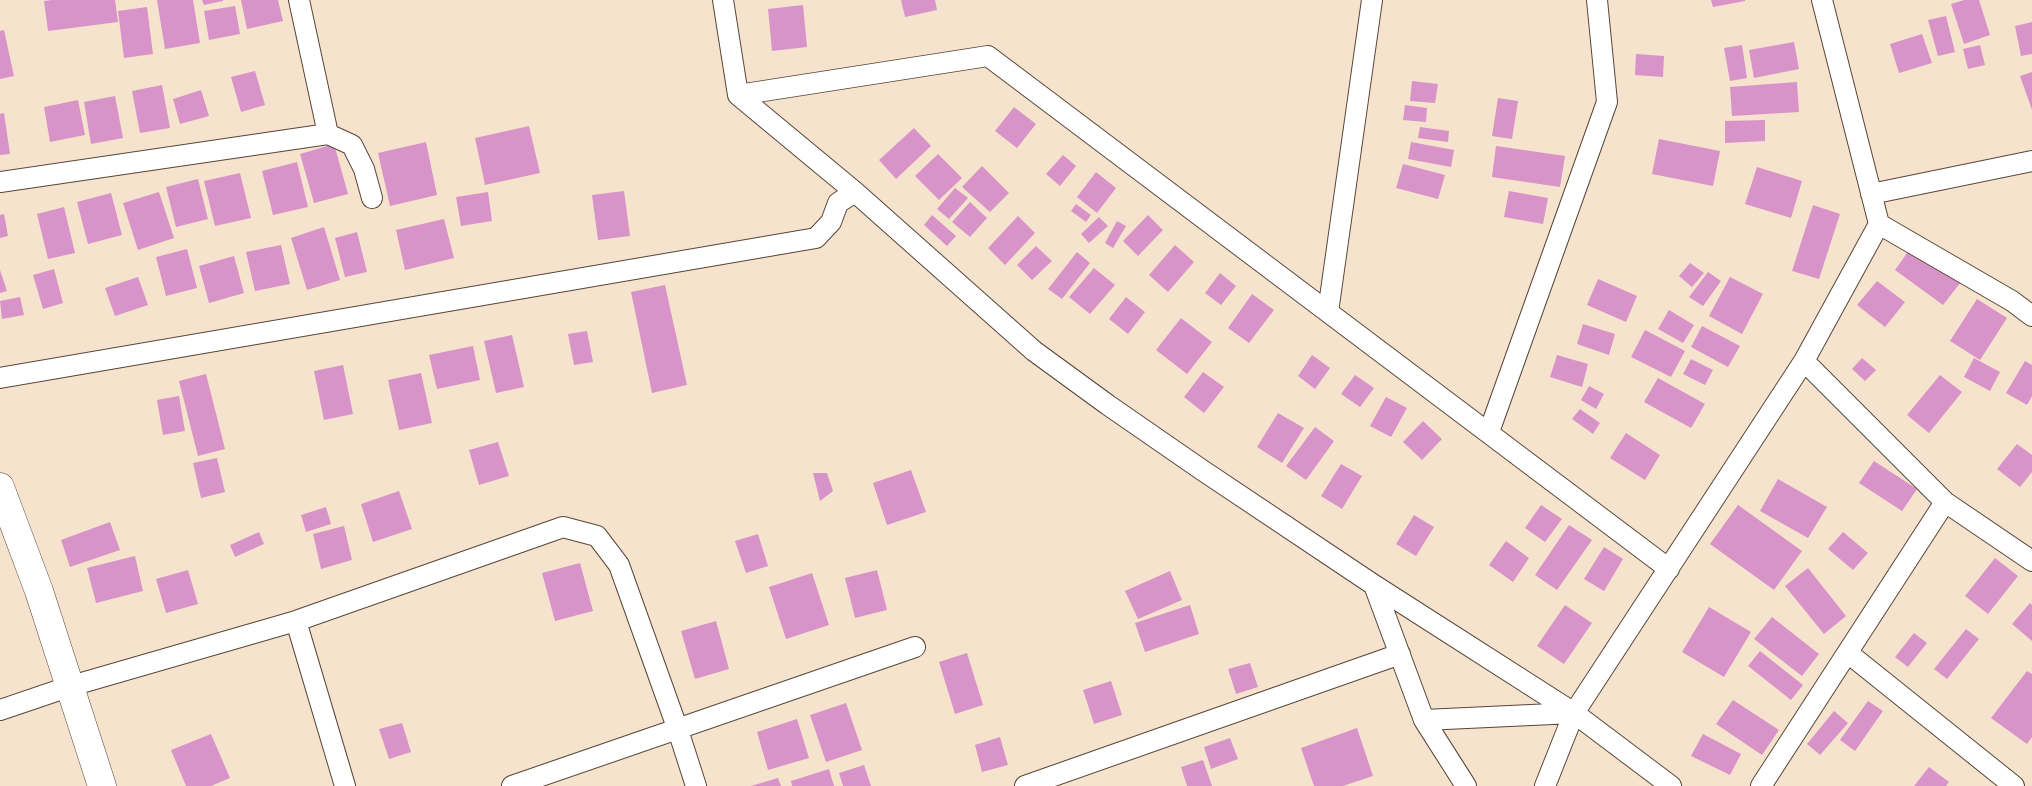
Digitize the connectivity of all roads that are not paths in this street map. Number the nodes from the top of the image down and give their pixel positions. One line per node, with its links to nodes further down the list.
1 (299, 0): 7 (street)
2 (723, 0): 6 (street)
3 (1372, 0): 14 (street)
4 (1597, 0): 18 (street)
5 (1824, 0): 11 (street)
6 (738, 95): 10 (street); 14 (street)
7 (328, 134): 9 (street); 12 (street)
8 (2032, 161): 11 (street)
9 (0, 182)
10 (855, 192): 17 (street); 23 (street)
11 (1871, 194): 13 (street)
12 (372, 198)
13 (1879, 224): 15 (street); 16 (street)
14 (1328, 312): 18 (street)
15 (2032, 316)
16 (1804, 361): 20 (street); 22 (street)
17 (0, 378)
18 (1489, 432): 22 (street)
19 (0, 487): 28 (street)
20 (1945, 502): 21 (street); 26 (street)
21 (2032, 561)
22 (1669, 568): 30 (street)
23 (1374, 585): 27 (street); 30 (street)
24 (296, 621): 28 (street); 32 (street); 34 (street)
25 (915, 647): 32 (street)
26 (1848, 653): 41 (street); 42 (street)
27 (1400, 654): 31 (street); 37 (street)
28 (70, 686): 29 (street); 33 (street)
29 (0, 710)
30 (1574, 713): 31 (street); 39 (street); 40 (street)
31 (1424, 720): 38 (street)
32 (678, 730): 35 (street); 36 (street)
33 (102, 786)
34 (345, 786)
35 (512, 786)
36 (696, 786)
37 (1025, 786)
38 (1466, 786)
39 (1545, 786)
40 (1671, 786)
41 (1761, 786)
42 (2014, 786)

